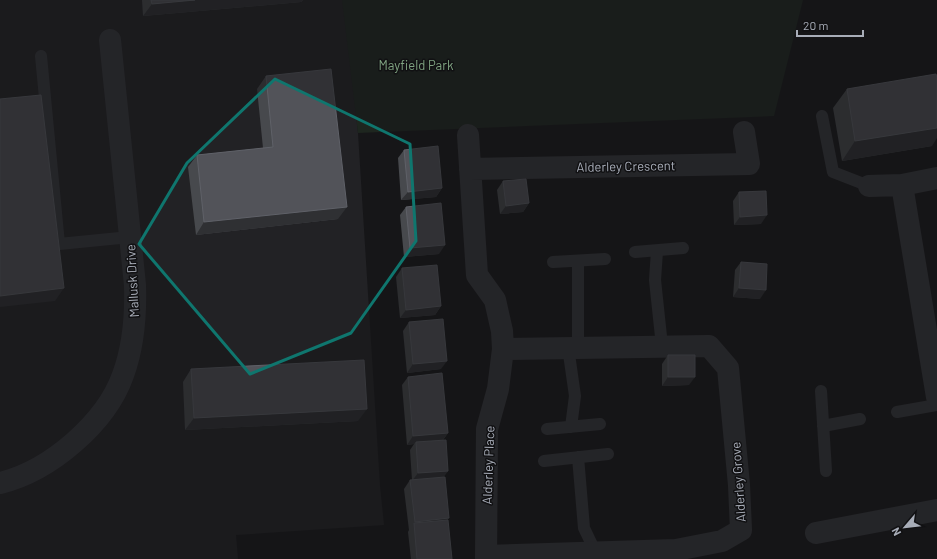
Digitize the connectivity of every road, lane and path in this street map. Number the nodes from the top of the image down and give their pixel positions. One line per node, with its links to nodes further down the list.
1 (110, 40): 10 (street, Mallusk Drive)
2 (41, 56): 10 (lane)
3 (822, 116): 9 (lane)
4 (744, 132): 6 (street, Alderley Crescent)
5 (468, 136): 6 (street, Alderley Place)
6 (470, 169): 19 (street, Alderley Place)
7 (937, 178): 8 (street)
8 (902, 185): 9 (street); 21 (street)
9 (869, 186)
10 (130, 237): 33 (street, Mallusk Drive)
11 (683, 248): 12 (lane)
12 (657, 250): 13 (lane); 17 (lane)
13 (635, 252)
14 (605, 259): 15 (lane)
15 (578, 261): 16 (lane); 18 (lane)
16 (553, 262)
17 (662, 346): 18 (street); 37 (street, Alderley Grove)
18 (573, 347): 19 (street); 27 (lane)
19 (503, 349): 39 (street, Alderley Place)
20 (821, 391): 26 (lane)
21 (937, 397)
22 (937, 405): 23 (lane)
23 (897, 412)
24 (860, 419): 26 (lane)
25 (600, 424): 27 (lane)
26 (823, 426): 32 (lane)
27 (571, 427): 28 (lane)
28 (547, 429)
29 (608, 454): 30 (lane)
30 (578, 457): 31 (lane); 36 (lane)
31 (544, 460)
32 (826, 471)
33 (0, 483)
34 (937, 510): 35 (street)
35 (816, 533)
36 (596, 553): 37 (street, Alderley Grove); 38 (street, Alderley Grove)
37 (676, 555)
38 (566, 556): 39 (street, Alderley Grove)
39 (486, 558)

